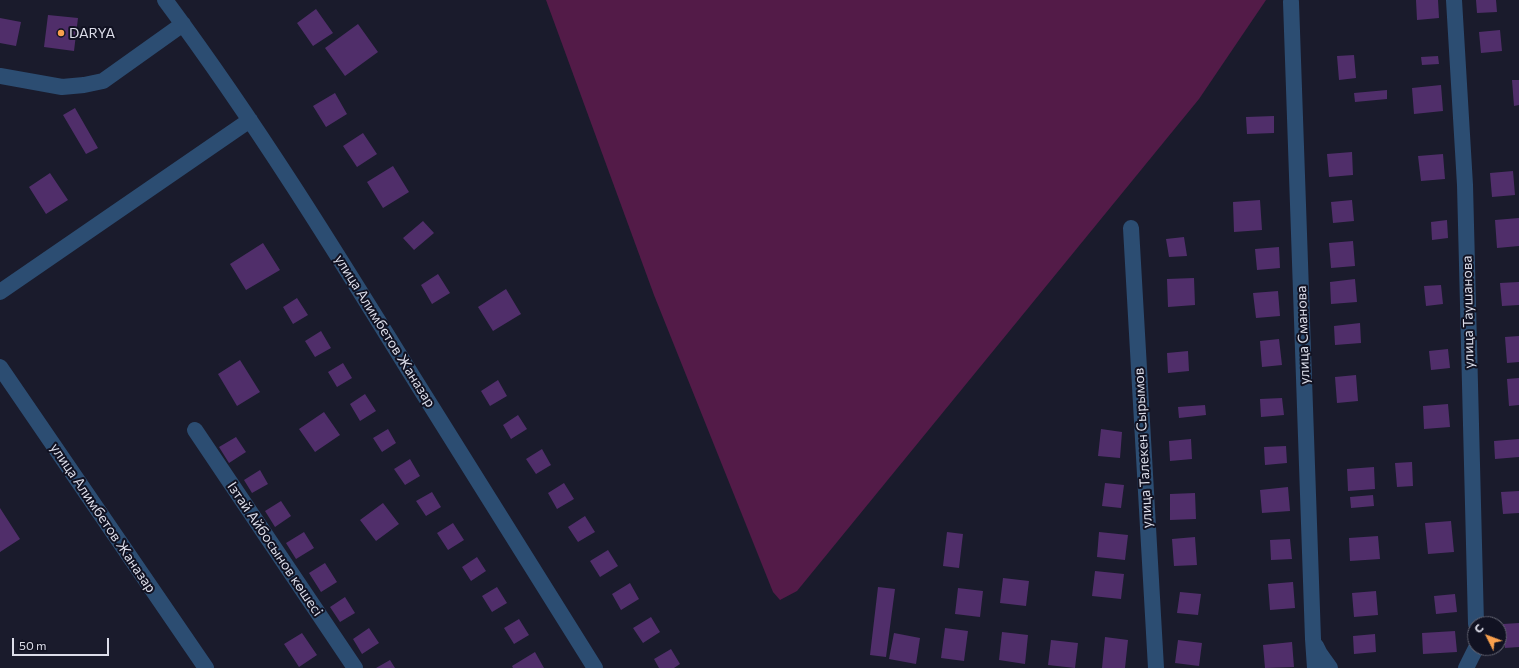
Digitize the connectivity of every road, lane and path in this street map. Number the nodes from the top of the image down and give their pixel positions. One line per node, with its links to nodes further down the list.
1 (165, 0): 4 (street, улица Алимбетов Жаназар)
2 (1454, 0): 11 (street, улица Таушанова)
3 (1291, 2): 12 (street, улица Сманова)
4 (183, 24): 5 (street); 6 (street, улица Алимбетов Жаназар)
5 (0, 76)
6 (250, 120): 8 (street); 16 (street, улица Алимбетов Жаназар)
7 (1131, 228): 17 (street, улица Талекен Сырымов)
8 (0, 292)
9 (0, 367): 14 (street, улица Алимбетов Жаназар)
10 (195, 430): 15 (street, Ізтай Айбосынов көшесі)
11 (1476, 616)
12 (1313, 639): 18 (street, улица Сманова); 19 (street)
13 (1472, 656): 20 (street)
14 (206, 668)
15 (355, 668)
16 (595, 668)
17 (1156, 668)
18 (1315, 668)
19 (1330, 668)
20 (1466, 668)

